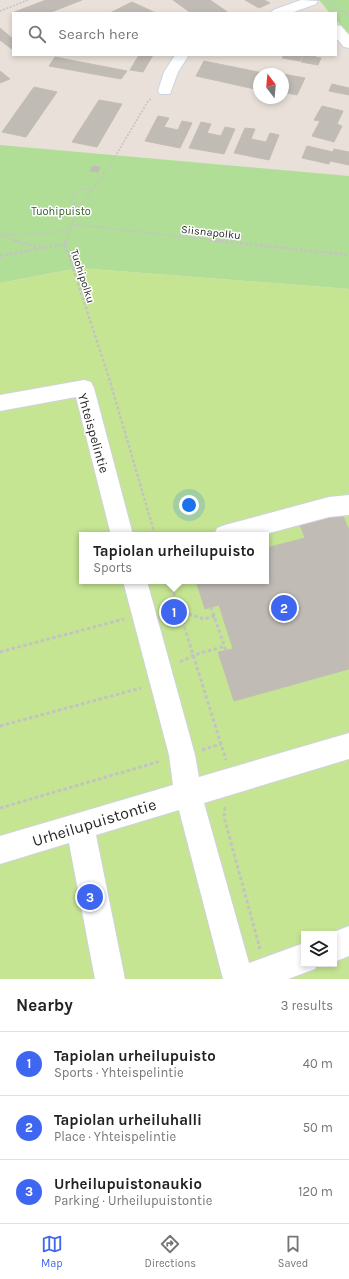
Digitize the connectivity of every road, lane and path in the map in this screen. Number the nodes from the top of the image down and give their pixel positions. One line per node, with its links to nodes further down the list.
1 (28, 0): 3 (path)
2 (316, 2): 4 (street); 5 (path)
3 (0, 11)
4 (281, 12)
5 (349, 15)
6 (337, 30): 7 (street)
7 (349, 44)
8 (181, 56): 9 (street)
9 (165, 91): 10 (path, Tuohipolku)
10 (92, 188): 11 (path, Tuohipolku); 11 (path)
11 (80, 209): 12 (path, Tuohipolku)
12 (71, 224): 13 (path, Tuohipolku); 17 (path, Siisnapolku)
13 (68, 229): 14 (path); 15 (path, Tuohipolku)
14 (0, 235): 16 (path)
15 (65, 244): 16 (path); 22 (path, Tuohipolku)
16 (41, 248): 18 (path)
17 (349, 255)
18 (0, 256)
19 (0, 403): 21 (street, Yhteispelintie)
20 (339, 506): 23 (street)
21 (121, 532)
22 (154, 532)
23 (237, 532)
24 (135, 584): 26 (street)
25 (211, 607): 27 (path)
26 (144, 614): 27 (path); 30 (path); 32 (street)
27 (214, 616): 28 (path)
28 (225, 646): 29 (path); 31 (path)
29 (226, 651)
30 (0, 652)
31 (194, 655)
32 (162, 682): 33 (path); 35 (street)
33 (0, 726)
34 (348, 748): 36 (street, Urheilupuistontie)
35 (182, 755): 36 (street); 37 (path)
36 (188, 793): 38 (street, Urheilupuistontie); 44 (street)
37 (0, 808)
38 (80, 826): 39 (street, Urheilupuistontie); 43 (street)
39 (0, 850)
40 (349, 941): 41 (street)
41 (337, 945)
42 (301, 959): 45 (street)
43 (110, 979)
44 (238, 979)
45 (246, 979)

